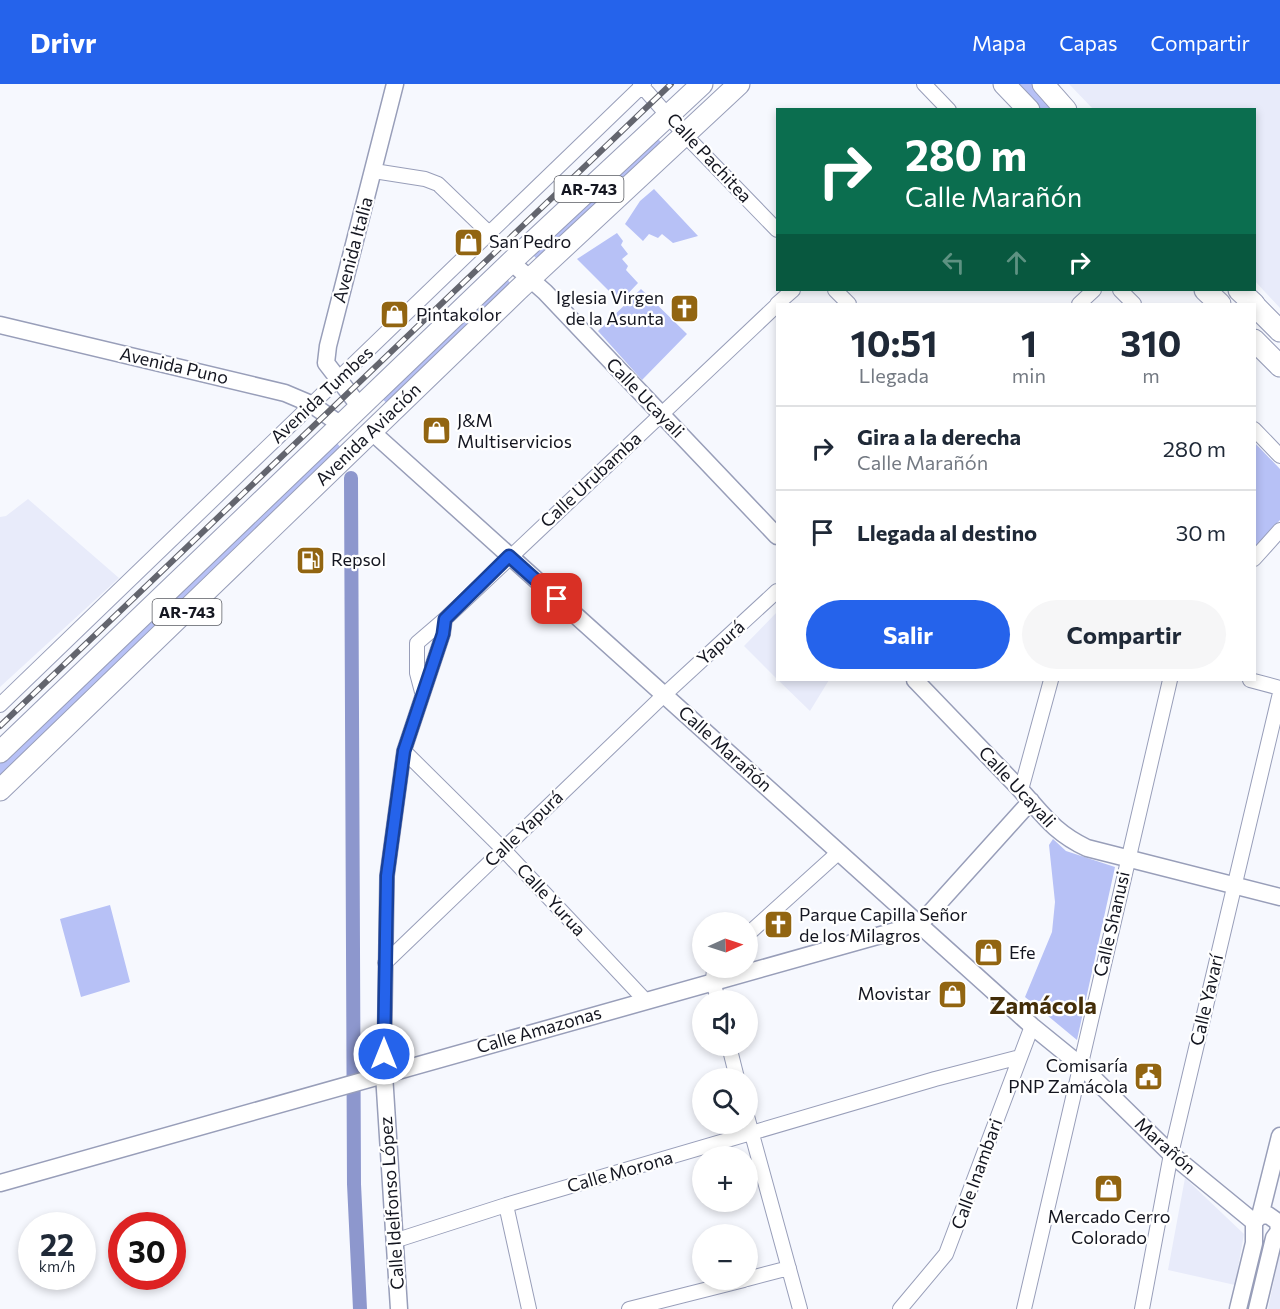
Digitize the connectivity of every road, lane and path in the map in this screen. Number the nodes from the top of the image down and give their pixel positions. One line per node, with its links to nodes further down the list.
1 (395, 84): 13 (street, Avenida Italia)
2 (702, 84): 11 (main road, Avenida Aviación / AR-743)
3 (739, 84): 12 (main road, Avenida Aviación / AR-743)
4 (924, 84): 8 (street)
5 (1004, 84): 9 (main road)
6 (1042, 84): 10 (main road)
7 (642, 85): 11 (street, Calle Pachitea); 15 (street, Avenida Tumbes)
8 (947, 108)
9 (1027, 108)
10 (1064, 108)
11 (668, 116): 12 (street, Calle Pachitea); 16 (main road, Avenida Aviación / AR-743)
12 (684, 134): 14 (street, Calle Pachitea); 17 (main road, Avenida Aviación / AR-743)
13 (374, 171): 15 (street); 36 (street, Avenida Italia)
14 (776, 229)
15 (490, 234): 36 (street, Avenida Tumbes)
16 (511, 262): 17 (street, Calle Ucayali); 38 (main road, Avenida Aviación / AR-743)
17 (529, 280): 39 (street, Calle Ucayali); 42 (main road, Avenida Aviación / AR-743)
18 (792, 291): 24 (street, Calle Urubamba)
19 (836, 291): 25 (street)
20 (1093, 291): 26 (street)
21 (1121, 291): 27 (street)
22 (1206, 291): 28 (main road)
23 (1240, 291): 29 (main road)
24 (779, 303)
25 (848, 303)
26 (1080, 303)
27 (1133, 303)
28 (1219, 303)
29 (1252, 303)
30 (776, 306): 39 (street, Calle Urubamba)
31 (1256, 307): 33 (main road)
32 (0, 325): 37 (street, Avenida Puno)
33 (1280, 331)
34 (1256, 342): 35 (main road)
35 (1280, 366)
36 (339, 379): 37 (street, Avenida Tumbes); 38 (street, Avenida Italia)
37 (311, 404): 40 (street, Avenida Puno); 58 (street, Avenida Tumbes)
38 (360, 406): 40 (main road, Avenida Aviación / AR-743)
39 (661, 414): 45 (street, Calle Ucayali); 46 (street, Calle Urubamba)
40 (341, 425): 60 (main road, Avenida Aviación / AR-743)
41 (1256, 431): 43 (street)
42 (372, 432): 46 (street, Calle Marañón); 61 (main road, Avenida Aviación / AR-743)
43 (1280, 456)
44 (1280, 530): 47 (street)
45 (776, 535)
46 (509, 556): 49 (street); 57 (street, Calle Marañón)
47 (1256, 557)
48 (776, 592): 57 (street, Yapurá)
49 (445, 619): 55 (street, Calle Idelfonso López); 55 (street)
50 (916, 681): 62 (street, Calle Ucayali)
51 (1051, 681): 62 (street)
52 (1170, 681): 65 (street, Calle Shanusi)
53 (1254, 681): 54 (street)
54 (1280, 688)
55 (422, 692): 59 (street, Calle Idelfonso López)
56 (1280, 693): 66 (street, Calle Yavarí)
57 (664, 695): 63 (street, Calle Yapurá); 64 (street, Calle Marañón)
58 (0, 705)
59 (404, 751): 63 (street, Calle Yurua); 70 (street, Calle Idelfonso López)
60 (0, 752)
61 (0, 790)
62 (1026, 796): 65 (street, Calle Ucayali); 68 (street)
63 (503, 849): 70 (street, Calle Yapurá); 73 (street, Calle Yurua)
64 (839, 852): 68 (street, Calle Marañón); 69 (street)
65 (1127, 859): 66 (street, Calle Ucayali); 76 (street, Calle Shanusi)
66 (1235, 885): 67 (street, Calle Ucayali); 81 (street, Calle Yavarí)
67 (1280, 897)
68 (920, 924): 71 (street, Calle Amazonas); 74 (street, Calle Marañón)
69 (758, 926)
70 (385, 963): 77 (street, Calle Idelfonso López)
71 (758, 963)
72 (702, 978): 73 (street, Calle Amazonas)
73 (644, 999): 77 (street, Calle Amazonas)
74 (1032, 1026): 75 (street, Calle Inambari); 76 (street, Calle Marañón)
75 (1020, 1057): 78 (street, Calle Morona); 94 (street, Calle Inambari)
76 (1080, 1065): 81 (street, Marañón); 95 (street, Calle Shanusi)
77 (376, 1077): 82 (street, Calle Amazonas); 86 (street, Calle Idelfonso López)
78 (758, 1132)
79 (752, 1134): 83 (street, Calle Morona); 87 (street)
80 (1280, 1136): 84 (street)
81 (1171, 1154): 84 (street, Marañón); 96 (street, Calle Yavarí)
82 (0, 1183)
83 (506, 1205): 86 (street, Calle Morona); 91 (street)
84 (1256, 1224): 85 (street); 85 (street); 97 (street)
85 (1276, 1230): 98 (street)
86 (394, 1241): 90 (street, Calle Idelfonso López)
87 (789, 1268): 88 (street); 93 (street)
88 (758, 1276)
89 (703, 1290): 92 (street)
90 (399, 1309)
91 (530, 1309)
92 (629, 1309)
93 (800, 1309)
94 (900, 1309)
95 (1024, 1309)
96 (1142, 1309)
97 (1238, 1309)
98 (1257, 1309)

